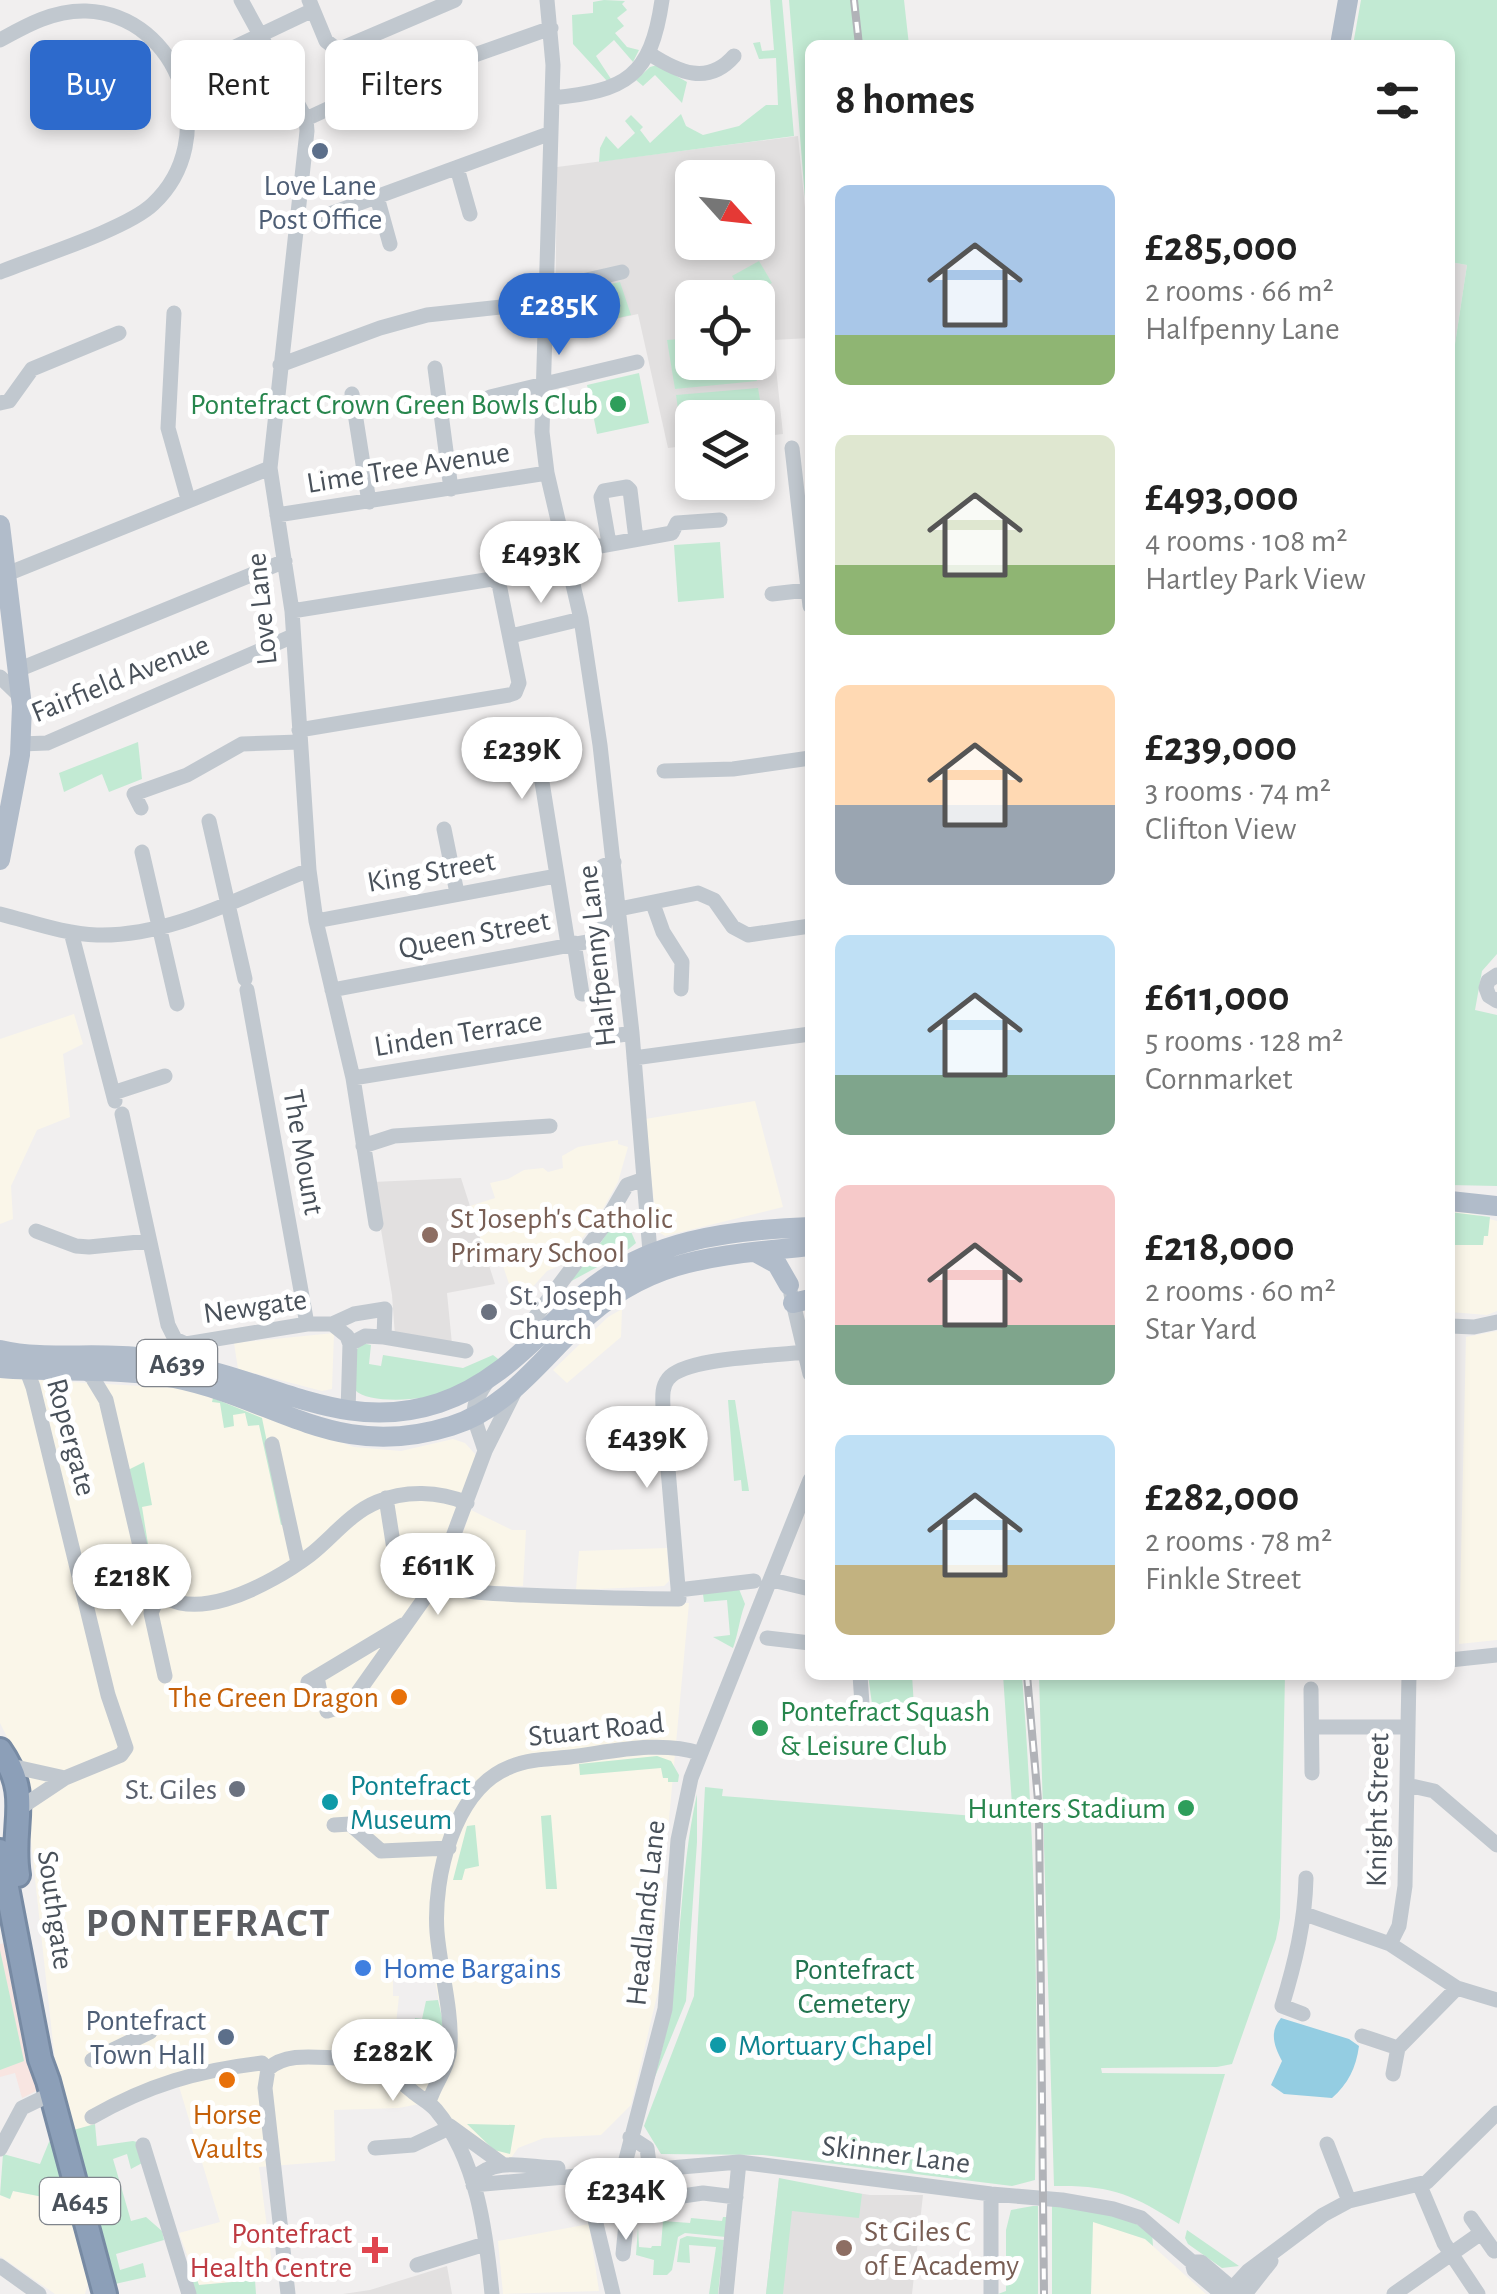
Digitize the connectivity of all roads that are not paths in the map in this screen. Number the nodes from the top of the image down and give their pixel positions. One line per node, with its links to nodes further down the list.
1 (241, 0): 8 (street)
2 (454, 0): 6 (street)
3 (546, 0): 7 (street, Halfpenny Lane)
4 (662, 0): 12 (street)
5 (1348, 0): 11 (main road)
6 (311, 5): 8 (street)
7 (551, 28): 15 (street, Halfpenny Lane); 16 (street)
8 (260, 34): 10 (street); 16 (street)
9 (0, 40): 14 (street)
10 (248, 40)
11 (1341, 40)
12 (650, 54): 13 (street); 15 (street)
13 (734, 56)
14 (171, 60)
15 (552, 98): 18 (street, Halfpenny Lane)
16 (306, 119): 22 (street, Love Lane)
17 (186, 130): 24 (street)
18 (551, 133): 19 (street); 26 (street, Halfpenny Lane)
19 (457, 168): 20 (street); 21 (street)
20 (377, 197): 22 (street); 23 (street)
21 (470, 214)
22 (299, 219): 30 (street, Love Lane)
23 (390, 244)
24 (0, 272)
25 (622, 272): 26 (street)
26 (547, 296): 30 (street); 32 (street, Halfpenny Lane)
27 (174, 313): 40 (street)
28 (119, 333): 35 (street)
29 (637, 362): 32 (street)
30 (280, 364): 37 (street, Love Lane)
31 (435, 368): 39 (street)
32 (541, 386): 34 (street); 38 (street, Halfpenny Lane)
33 (352, 394): 41 (street)
34 (490, 397)
35 (0, 403)
36 (792, 448): 49 (street)
37 (270, 468): 40 (street); 42 (street, Love Lane)
38 (547, 473): 39 (street, Lime Tree Avenue); 47 (street, Halfpenny Lane)
39 (451, 488): 41 (street, Lime Tree Avenue)
40 (188, 499): 50 (street)
41 (369, 502): 42 (street, Lime Tree Avenue)
42 (277, 515): 48 (street, Love Lane)
43 (720, 520): 45 (street)
44 (0, 526): 50 (main road)
45 (636, 538): 46 (street); 46 (street)
46 (609, 543): 47 (street)
47 (566, 552): 54 (street, Halfpenny Lane)
48 (285, 561): 53 (street, Love Lane); 57 (street)
49 (805, 563)
50 (8, 574): 57 (main road)
51 (772, 594): 52 (street)
52 (805, 598)
53 (292, 612): 55 (street, Love Lane); 56 (street)
54 (582, 619): 56 (street); 68 (street, Halfpenny Lane)
55 (294, 636): 58 (street, Love Lane); 59 (street, Fairfield Avenue)
56 (511, 636): 58 (street)
57 (7, 671): 59 (main road)
58 (299, 736): 63 (street); 69 (street, Love Lane)
59 (21, 744): 67 (main road)
60 (538, 757): 70 (street)
61 (805, 759): 62 (street)
62 (664, 771)
63 (141, 808)
64 (210, 822): 72 (street, The Mount)
65 (444, 829): 71 (street)
66 (142, 852): 78 (street)
67 (0, 860)
68 (614, 862): 74 (street, Halfpenny Lane); 80 (street, Queen Street)
69 (309, 870): 72 (street); 76 (street, Love Lane)
70 (556, 876): 71 (street, King Street); 80 (street)
71 (457, 894): 76 (street, King Street)
72 (228, 902): 78 (street); 113 (street, The Mount)
73 (653, 904): 74 (street); 77 (street); 82 (street)
74 (619, 909): 87 (street, Halfpenny Lane)
75 (0, 914): 79 (street)
76 (316, 921): 83 (street, Love Lane)
77 (805, 927)
78 (159, 928): 79 (street); 86 (street)
79 (70, 932): 92 (street)
80 (571, 944): 83 (street, Queen Street); 84 (street)
81 (1497, 975): 85 (street)
82 (680, 988)
83 (332, 990): 91 (street, Love Lane)
84 (582, 994)
85 (1497, 1000)
86 (177, 1004)
87 (632, 1033): 89 (street, Halfpenny Lane); 91 (street, Linden Terrace)
88 (805, 1035): 89 (street)
89 (634, 1058): 95 (street, Halfpenny Lane)
90 (165, 1076): 92 (street)
91 (353, 1078): 94 (street, Love Lane)
92 (117, 1102): 102 (street)
93 (550, 1126): 94 (street)
94 (364, 1146): 98 (street, Love Lane)
95 (644, 1179): 105 (street, Halfpenny Lane); 111 (street)
96 (1455, 1202): 97 (main road)
97 (1497, 1206)
98 (376, 1224)
99 (72, 1226): 103 (street)
100 (805, 1227): 105 (main road, A639)
101 (36, 1232): 103 (street)
102 (150, 1241): 103 (street); 113 (street, Newgate)
103 (66, 1242)
104 (805, 1249): 106 (main road, A639)
105 (650, 1252): 108 (main road); 109 (main road); 125 (main road, A639)
106 (756, 1252): 108 (main road, A639); 110 (main road)
107 (805, 1254): 110 (main road)
108 (675, 1265): 109 (main road, A639)
109 (640, 1280): 126 (main road, A639)
110 (798, 1296): 120 (street)
111 (533, 1320)
112 (1497, 1322): 115 (street)
113 (307, 1324): 114 (street, Newgate)
114 (332, 1324): 116 (street, Newgate); 117 (street, Newgate)
115 (1455, 1326)
116 (384, 1338): 117 (street); 119 (street)
117 (350, 1344): 129 (street)
118 (0, 1350): 129 (main road, A639)
119 (466, 1352)
120 (805, 1352): 145 (street)
121 (0, 1368): 122 (main road, A639)
122 (26, 1371): 123 (main road, A639); 161 (street, Ropergate)
123 (84, 1371): 124 (main road, A639); 127 (street)
124 (131, 1374): 127 (street); 131 (main road, A639)
125 (487, 1382): 128 (main road, A639); 130 (street)
126 (518, 1385): 130 (main road, A639); 134 (street)
127 (106, 1400): 144 (street)
128 (441, 1403): 129 (main road, A639); 130 (street)
129 (348, 1412): 131 (main road); 132 (main road, A639)
130 (472, 1418): 132 (main road, A639); 134 (street)
131 (336, 1434): 132 (main road, A639)
132 (388, 1436)
133 (272, 1444): 139 (street)
134 (485, 1452): 137 (street)
135 (805, 1493): 140 (street, Stuart Road)
136 (386, 1498): 137 (street); 138 (street); 139 (street)
137 (467, 1503): 141 (street)
138 (396, 1562)
139 (298, 1563): 144 (street)
140 (772, 1580): 143 (street); 158 (street, Stuart Road)
141 (436, 1582): 145 (street); 146 (street)
142 (747, 1585): 145 (street)
143 (805, 1588)
144 (160, 1593): 151 (street)
145 (679, 1594)
146 (404, 1626): 146 (street)
147 (767, 1638): 148 (street)
148 (805, 1642)
149 (1497, 1655): 150 (street)
150 (1455, 1659)
151 (165, 1676)
152 (860, 1680): 155 (street)
153 (1409, 1680): 157 (street, Knight Street)
154 (1312, 1689): 156 (street)
155 (862, 1704)
156 (1312, 1727): 157 (street); 160 (street)
157 (1406, 1727): 162 (street, Knight Street)
158 (699, 1754): 166 (street, Stuart Road); 185 (street, Headlands Lane)
159 (4, 1761): 161 (street); 163 (highway, Southgate / A645)
160 (1312, 1772)
161 (65, 1778): 163 (street)
162 (1407, 1784): 165 (street); 170 (street, Knight Street)
163 (10, 1811): 180 (highway, Southgate / A645)
164 (334, 1825): 166 (street)
165 (1497, 1845)
166 (449, 1848): 181 (street, Stuart Road)
167 (0, 1851): 180 (highway, Southgate / A645)
168 (1306, 1878): 169 (street)
169 (1305, 1914): 170 (street); 173 (street)
170 (1390, 1944): 171 (street)
171 (1457, 1988): 172 (street); 176 (street)
172 (1497, 2000)
173 (1303, 2014)
174 (150, 2032): 177 (street)
175 (1362, 2036): 176 (street)
176 (1398, 2048): 179 (street)
177 (92, 2060)
178 (268, 2069): 181 (street); 183 (street); 212 (street)
179 (1393, 2074)
180 (50, 2088): 189 (street); 210 (highway, Southgate / A645)
181 (428, 2102): 184 (street)
182 (1497, 2114): 196 (street)
183 (92, 2118)
184 (448, 2126): 188 (street); 191 (street); 195 (street)
185 (630, 2138): 192 (street); 193 (street, Headlands Lane)
186 (1327, 2144): 199 (street)
187 (143, 2145): 211 (street)
188 (375, 2148)
189 (0, 2149)
190 (740, 2162): 192 (street, Skinner Lane); 197 (street, Skinner Lane); 198 (street)
191 (502, 2163): 193 (street); 195 (street)
192 (650, 2171): 193 (street, Skinner Lane)
193 (616, 2172): 194 (street, Skinner Lane)
194 (575, 2176): 195 (street, Skinner Lane); 214 (street)
195 (472, 2182): 202 (street)
196 (1420, 2186): 199 (street); 205 (street)
197 (991, 2194): 208 (street, Skinner Lane); 216 (street)
198 (736, 2196): 204 (street); 215 (street)
199 (1349, 2201): 208 (street)
200 (1470, 2218): 201 (street)
201 (1481, 2233): 203 (street); 205 (street)
202 (485, 2244): 206 (street); 213 (street)
203 (1494, 2251)
204 (624, 2254)
205 (1450, 2254): 217 (street); 218 (street)
206 (417, 2265)
207 (0, 2266): 209 (street)
208 (1233, 2293)
209 (38, 2294)
210 (105, 2294)
211 (189, 2294)
212 (288, 2294)
213 (492, 2294)
214 (613, 2294)
215 (726, 2294)
216 (991, 2294)
217 (1394, 2294)
218 (1478, 2294)

